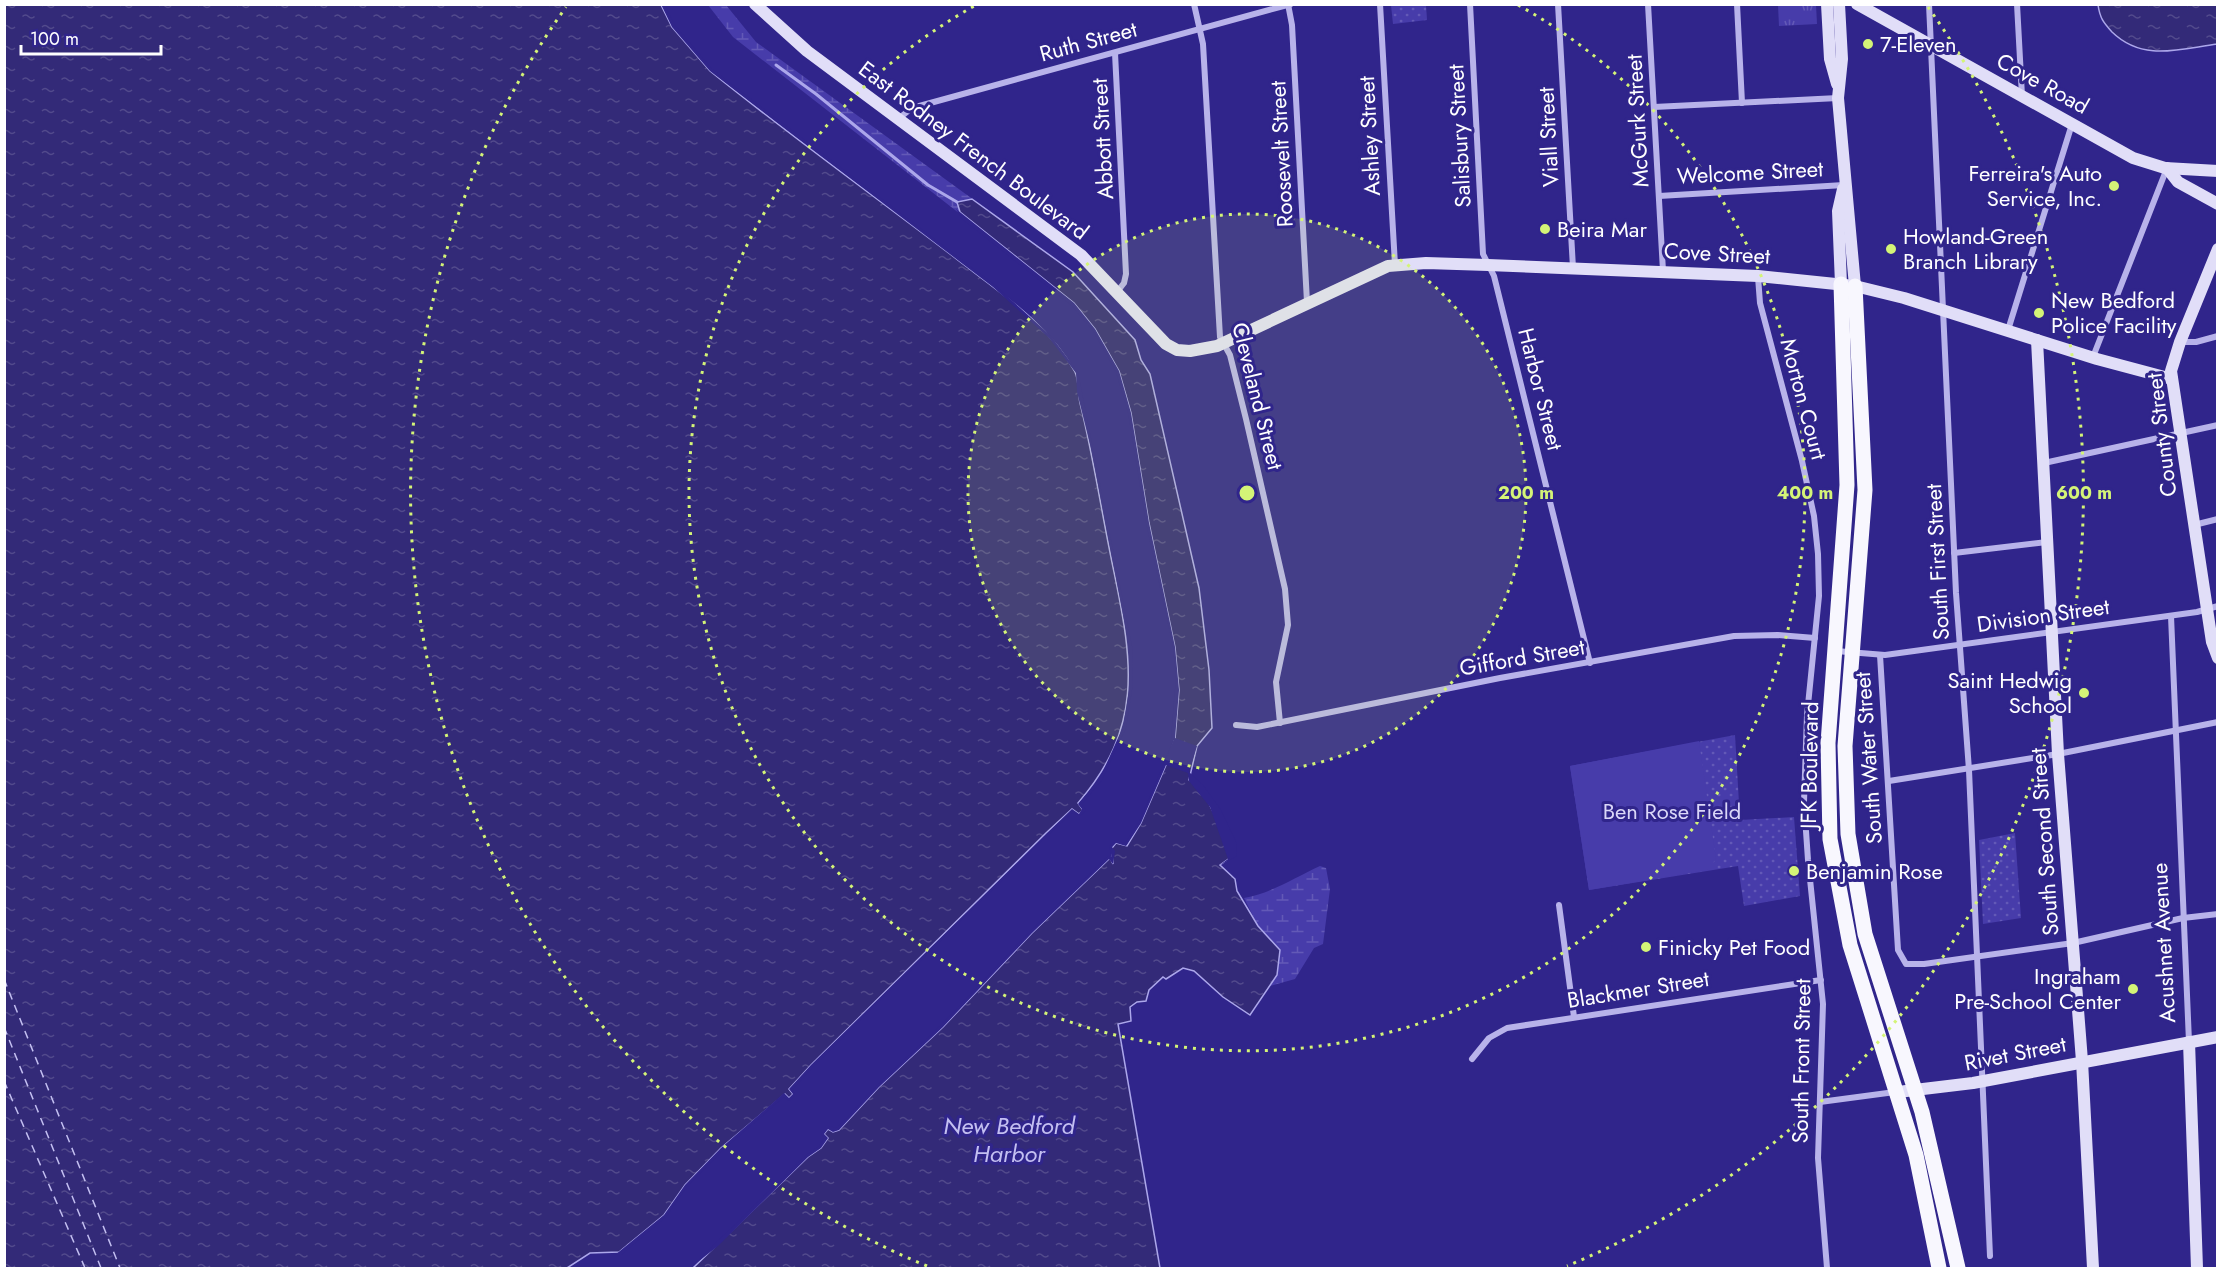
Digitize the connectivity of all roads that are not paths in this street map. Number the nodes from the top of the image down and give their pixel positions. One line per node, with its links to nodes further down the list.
1 (755, 4): 21 (main road, East Rodney French Boulevard)
2 (1194, 4): 14 (street, Cleveland Street)
3 (1380, 4): 29 (street, Ashley Street)
4 (1470, 4): 30 (street, Salisbury Street)
5 (1558, 4): 31 (street, Viall Street)
6 (1648, 4): 20 (street, McGurk Street)
7 (1737, 4): 19 (street)
8 (1827, 4): 17 (main road)
9 (1839, 4): 17 (main road)
10 (1857, 4): 15 (main road, Cove Road)
11 (1929, 4): 15 (street, South First Street)
12 (2018, 4): 18 (street)
13 (1289, 5): 14 (street, Ruth Street); 36 (street, Roosevelt Street)
14 (1201, 29): 16 (street, Ruth Street); 43 (street, Cleveland Street)
15 (1930, 45): 18 (main road, Cove Road); 37 (street, South First Street)
16 (1115, 52): 21 (street, Ruth Street); 35 (street, Abbott Street)
17 (1838, 93): 19 (street); 25 (main road)
18 (2022, 96): 22 (main road, Cove Road)
19 (1742, 103): 20 (street)
20 (1654, 107): 26 (street, McGurk Street)
21 (898, 119): 35 (main road, East Rodney French Boulevard)
22 (2072, 123): 23 (main road, Cove Road); 38 (street)
23 (2167, 168): 24 (main road, Cove Road); 27 (main road); 44 (street)
24 (2217, 171)
25 (1844, 185): 26 (street, Welcome Street); 34 (main road)
26 (1659, 196): 32 (street, McGurk Street)
27 (2217, 204)
28 (2217, 249): 42 (main road, County Street)
29 (1395, 265): 30 (main road, Cove Street); 36 (main road, Cove Street)
30 (1488, 265): 31 (main road, Cove Street); 62 (street, Harbor Street)
31 (1573, 268): 32 (main road, Cove Street)
32 (1663, 271): 33 (main road, Cove Street)
33 (1758, 276): 34 (main road, Cove Street); 56 (street, Morton Court)
34 (1848, 285): 37 (main road, Cove Street); 58 (main road, JFK Boulevard); 59 (main road, JFK Boulevard)
35 (1117, 292): 40 (main road, East Rodney French Boulevard)
36 (1307, 302): 43 (main road, Cove Street)
37 (1942, 310): 38 (main road, Cove Street); 52 (street, South First Street)
38 (2008, 330): 41 (main road, Cove Street)
39 (2217, 336): 42 (street)
40 (1160, 339): 43 (main road, Cove Street)
41 (2037, 340): 44 (main road, Cove Street); 48 (main road, South Second Street)
42 (2180, 342): 45 (main road, County Street)
43 (1221, 344): 64 (street, Cleveland Street)
44 (2092, 357): 45 (main road, Cove Street)
45 (2172, 379): 47 (main road, County Street)
46 (2217, 425): 47 (street)
47 (2179, 436): 48 (street); 50 (main road, County Street)
48 (2044, 463): 51 (main road, South Second Street)
49 (2217, 519): 50 (street)
50 (2194, 525): 53 (main road, County Street)
51 (2048, 542): 52 (street); 55 (main road, South Second Street)
52 (1954, 553): 57 (street, South First Street)
53 (2212, 607): 54 (street, Division Street); 61 (main road, County Street)
54 (2171, 616): 55 (street, Division Street); 66 (street, Acushnet Avenue)
55 (2053, 632): 57 (street, Division Street); 67 (main road, South Second Street)
56 (1815, 638): 62 (street, Gifford Street); 75 (street, South Front Street)
57 (1960, 645): 60 (street, Division Street); 68 (street, South First Street)
58 (1836, 651): 59 (street, Division Street); 83 (main road, JFK Boulevard)
59 (1854, 653): 60 (street, Division Street); 82 (main road, JFK Boulevard)
60 (1880, 655): 69 (street, South Water Street)
61 (2217, 658)
62 (1590, 663): 64 (street, Gifford Street)
63 (2217, 722): 66 (street)
64 (1280, 723): 65 (street, Gifford Street)
65 (1236, 725)
66 (2176, 732): 67 (street); 72 (street, Acushnet Avenue)
67 (2058, 754): 68 (street); 73 (main road, South Second Street)
68 (1969, 770): 69 (street); 74 (street, South First Street)
69 (1889, 781): 74 (street, South Water Street)
70 (1559, 905): 76 (street)
71 (2217, 914): 72 (street)
72 (2183, 918): 73 (street); 78 (street, Acushnet Avenue)
73 (2073, 943): 74 (street); 80 (main road, South Second Street)
74 (1975, 956): 81 (street, South First Street)
75 (1821, 980): 76 (street, Blackmer Street); 84 (street, South Front Street)
76 (1574, 1017): 79 (street, Blackmer Street)
77 (2217, 1037): 78 (main road, Rivet Street)
78 (2188, 1042): 80 (main road, Rivet Street); 90 (main road, Acushnet Avenue)
79 (1472, 1059)
80 (2082, 1061): 81 (main road, Rivet Street); 89 (main road, South Second Street)
81 (1983, 1080): 82 (main road, Rivet Street); 85 (street, South First Street)
82 (1915, 1091): 83 (main road, Rivet Street); 88 (main road, JFK Boulevard)
83 (1898, 1092): 84 (street, Rivet Street); 87 (main road, JFK Boulevard)
84 (1820, 1102): 86 (street, South Front Street)
85 (1990, 1256)
86 (1827, 1269)
87 (1939, 1269)
88 (1958, 1269)
89 (2093, 1269)
90 (2197, 1269)

